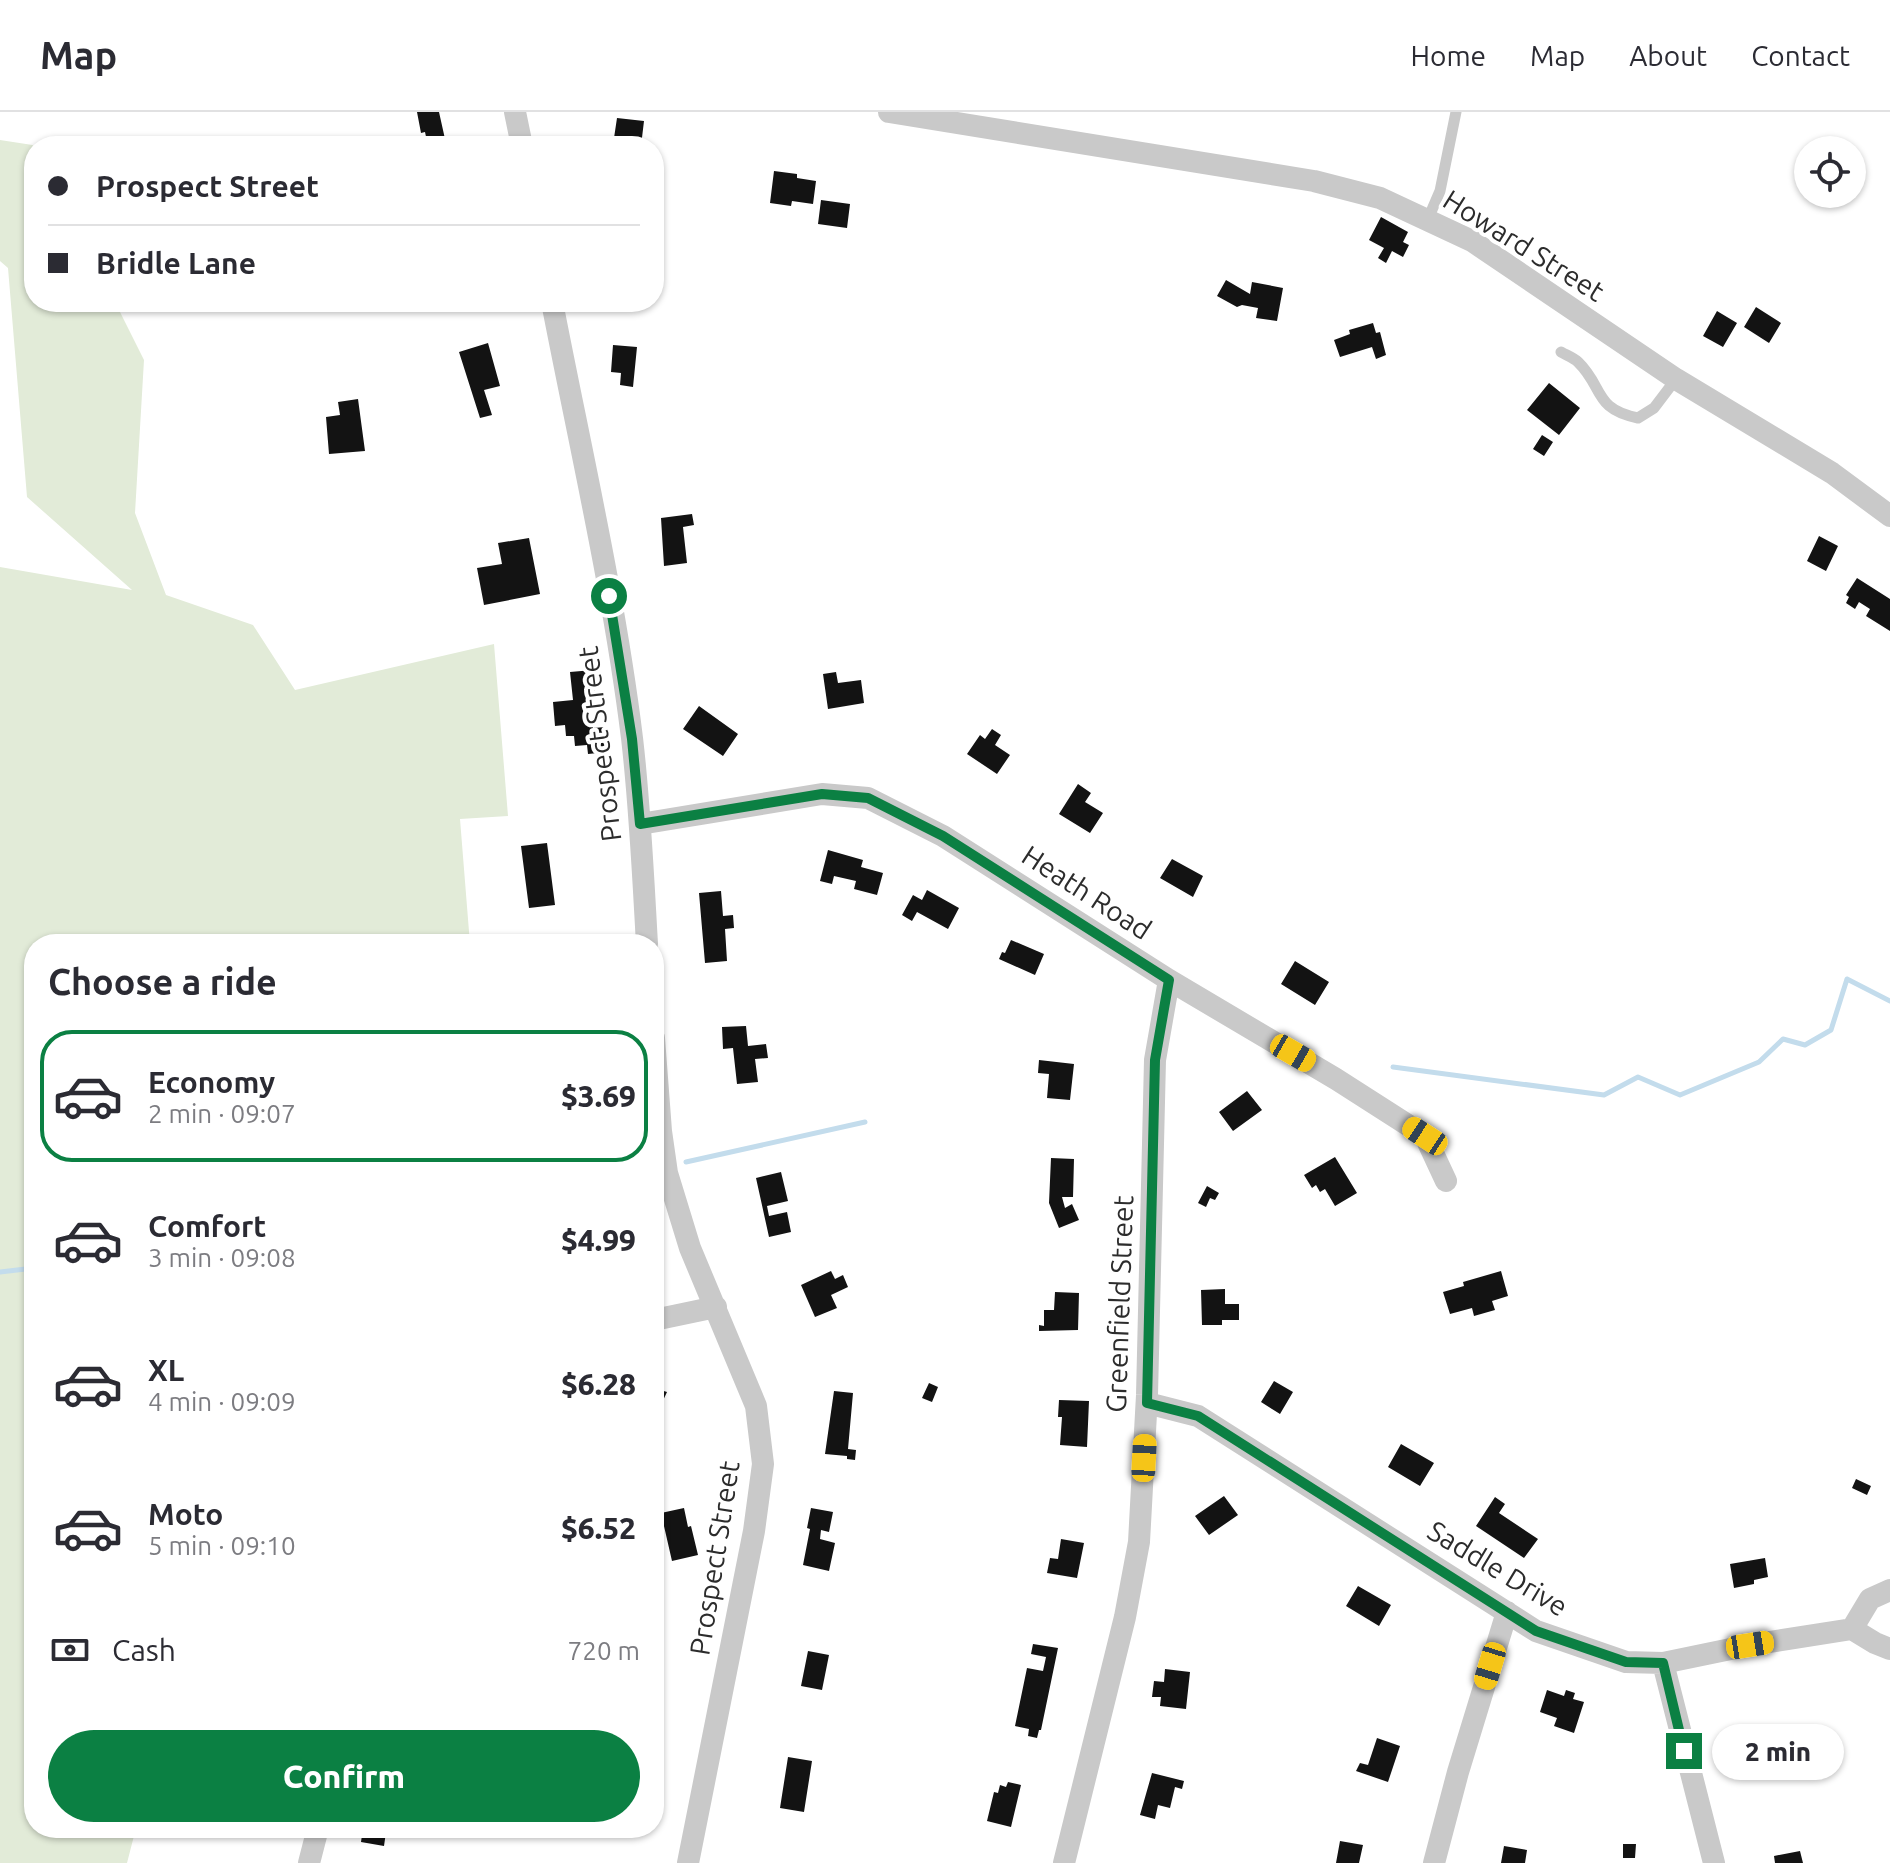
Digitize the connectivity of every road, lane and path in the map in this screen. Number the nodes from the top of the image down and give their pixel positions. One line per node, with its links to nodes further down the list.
1 (515, 112): 4 (street)
2 (889, 112): 5 (street, Howard Street)
3 (1456, 112): 5 (lane)
4 (520, 136)
5 (1428, 219): 8 (street, Howard Street)
6 (554, 312): 10 (street, Prospect Street)
7 (1561, 352): 8 (lane)
8 (1676, 379): 9 (street, Howard Street)
9 (1890, 516)
10 (640, 824): 11 (street, Prospect Street); 12 (street, Heath Road)
11 (646, 934)
12 (1169, 980): 14 (street, Heath Road); 17 (street, Greenfield Street)
13 (664, 1152): 15 (street, Prospect Street)
14 (1446, 1181)
15 (716, 1307): 16 (street); 25 (street, Prospect Street)
16 (664, 1318)
17 (1147, 1403): 19 (street, Saddle Drive); 26 (street, Greenfield Street)
18 (1890, 1590): 20 (street)
19 (1507, 1612): 22 (street, Saddle Drive); 27 (street)
20 (1852, 1629): 21 (street); 22 (street, Saddle Drive)
21 (1890, 1649)
22 (1663, 1663): 28 (street)
23 (315, 1838): 24 (street)
24 (309, 1863)
25 (688, 1863)
26 (1064, 1863)
27 (1434, 1863)
28 (1714, 1863)

